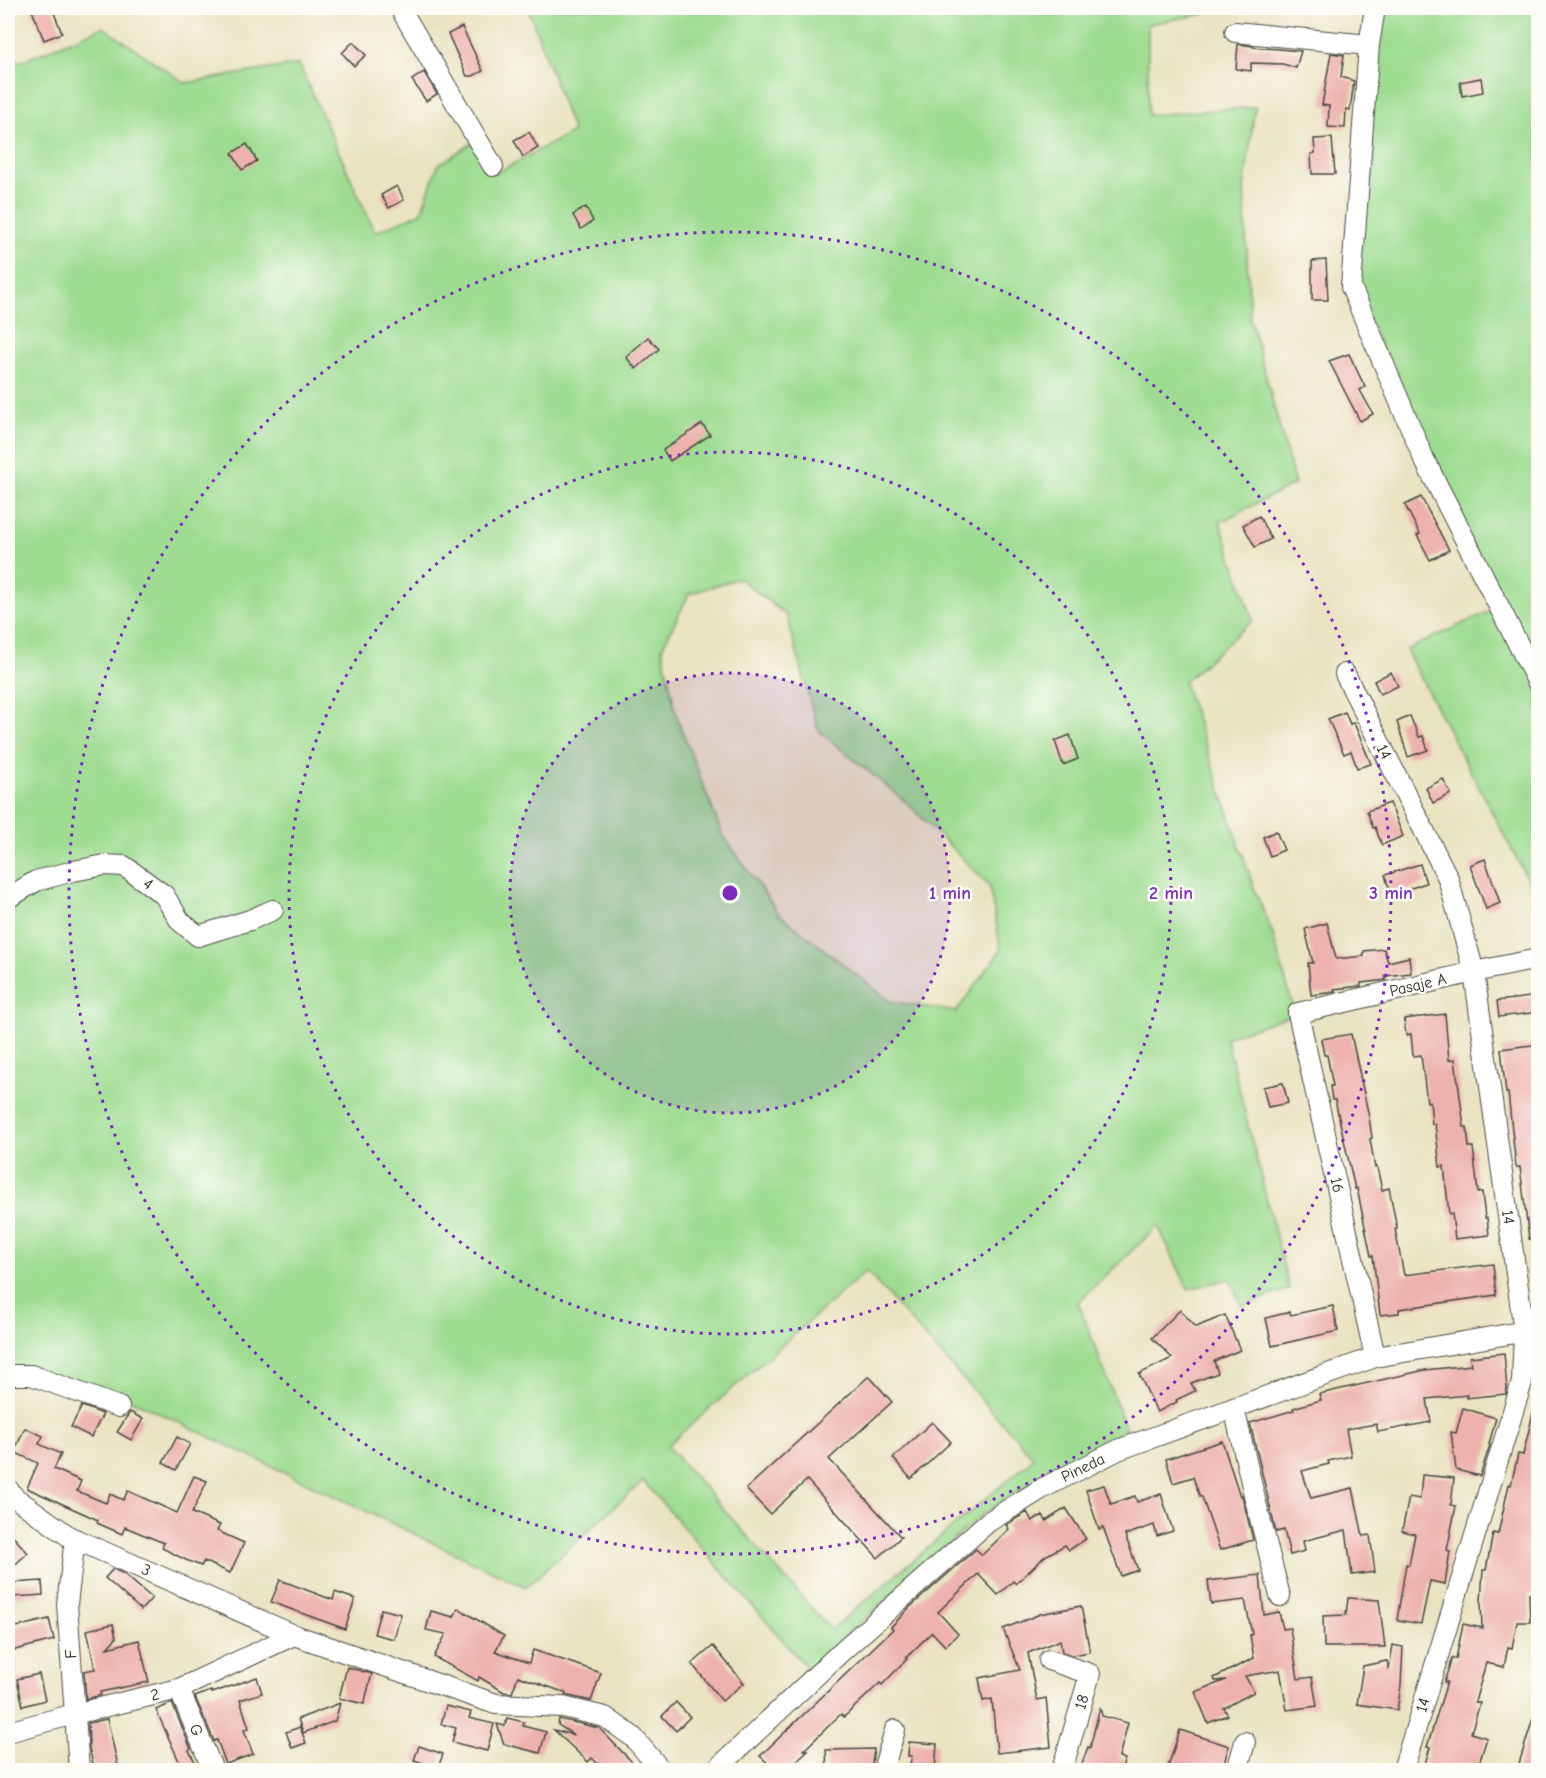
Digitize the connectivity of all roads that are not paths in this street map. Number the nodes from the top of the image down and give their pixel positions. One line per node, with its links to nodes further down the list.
1 (400, 8): 5 (street)
2 (1375, 8): 4 (street)
3 (1234, 32): 4 (street)
4 (1370, 45): 7 (street)
5 (493, 166)
6 (1345, 674): 11 (street, 14)
7 (1539, 683)
8 (8, 898): 9 (street, 4)
9 (273, 910)
10 (1539, 959): 11 (street, Pasaje A)
11 (1474, 972): 12 (street, Pasaje A); 13 (street, 14)
12 (1298, 1013): 14 (street, 16)
13 (1531, 1330): 14 (street, Pineda); 35 (street, 14)
14 (1375, 1357): 17 (street, Pineda)
15 (8, 1375): 16 (street)
16 (119, 1407)
17 (1234, 1408): 20 (street); 31 (street, Pineda)
18 (8, 1489): 19 (street, 3)
19 (75, 1539): 21 (street, 3); 24 (street, F)
20 (1280, 1596)
21 (294, 1635): 23 (street, 2); 30 (street, 3)
22 (1049, 1660): 33 (street, 18)
23 (179, 1689): 24 (street, 2); 29 (street, G)
24 (74, 1714): 26 (street, 2); 28 (street, F)
25 (895, 1730): 32 (street)
26 (8, 1732)
27 (1245, 1742): 34 (street)
28 (79, 1770)
29 (213, 1770)
30 (661, 1770)
31 (717, 1770)
32 (883, 1770)
33 (1062, 1770)
34 (1237, 1770)
35 (1403, 1770)

